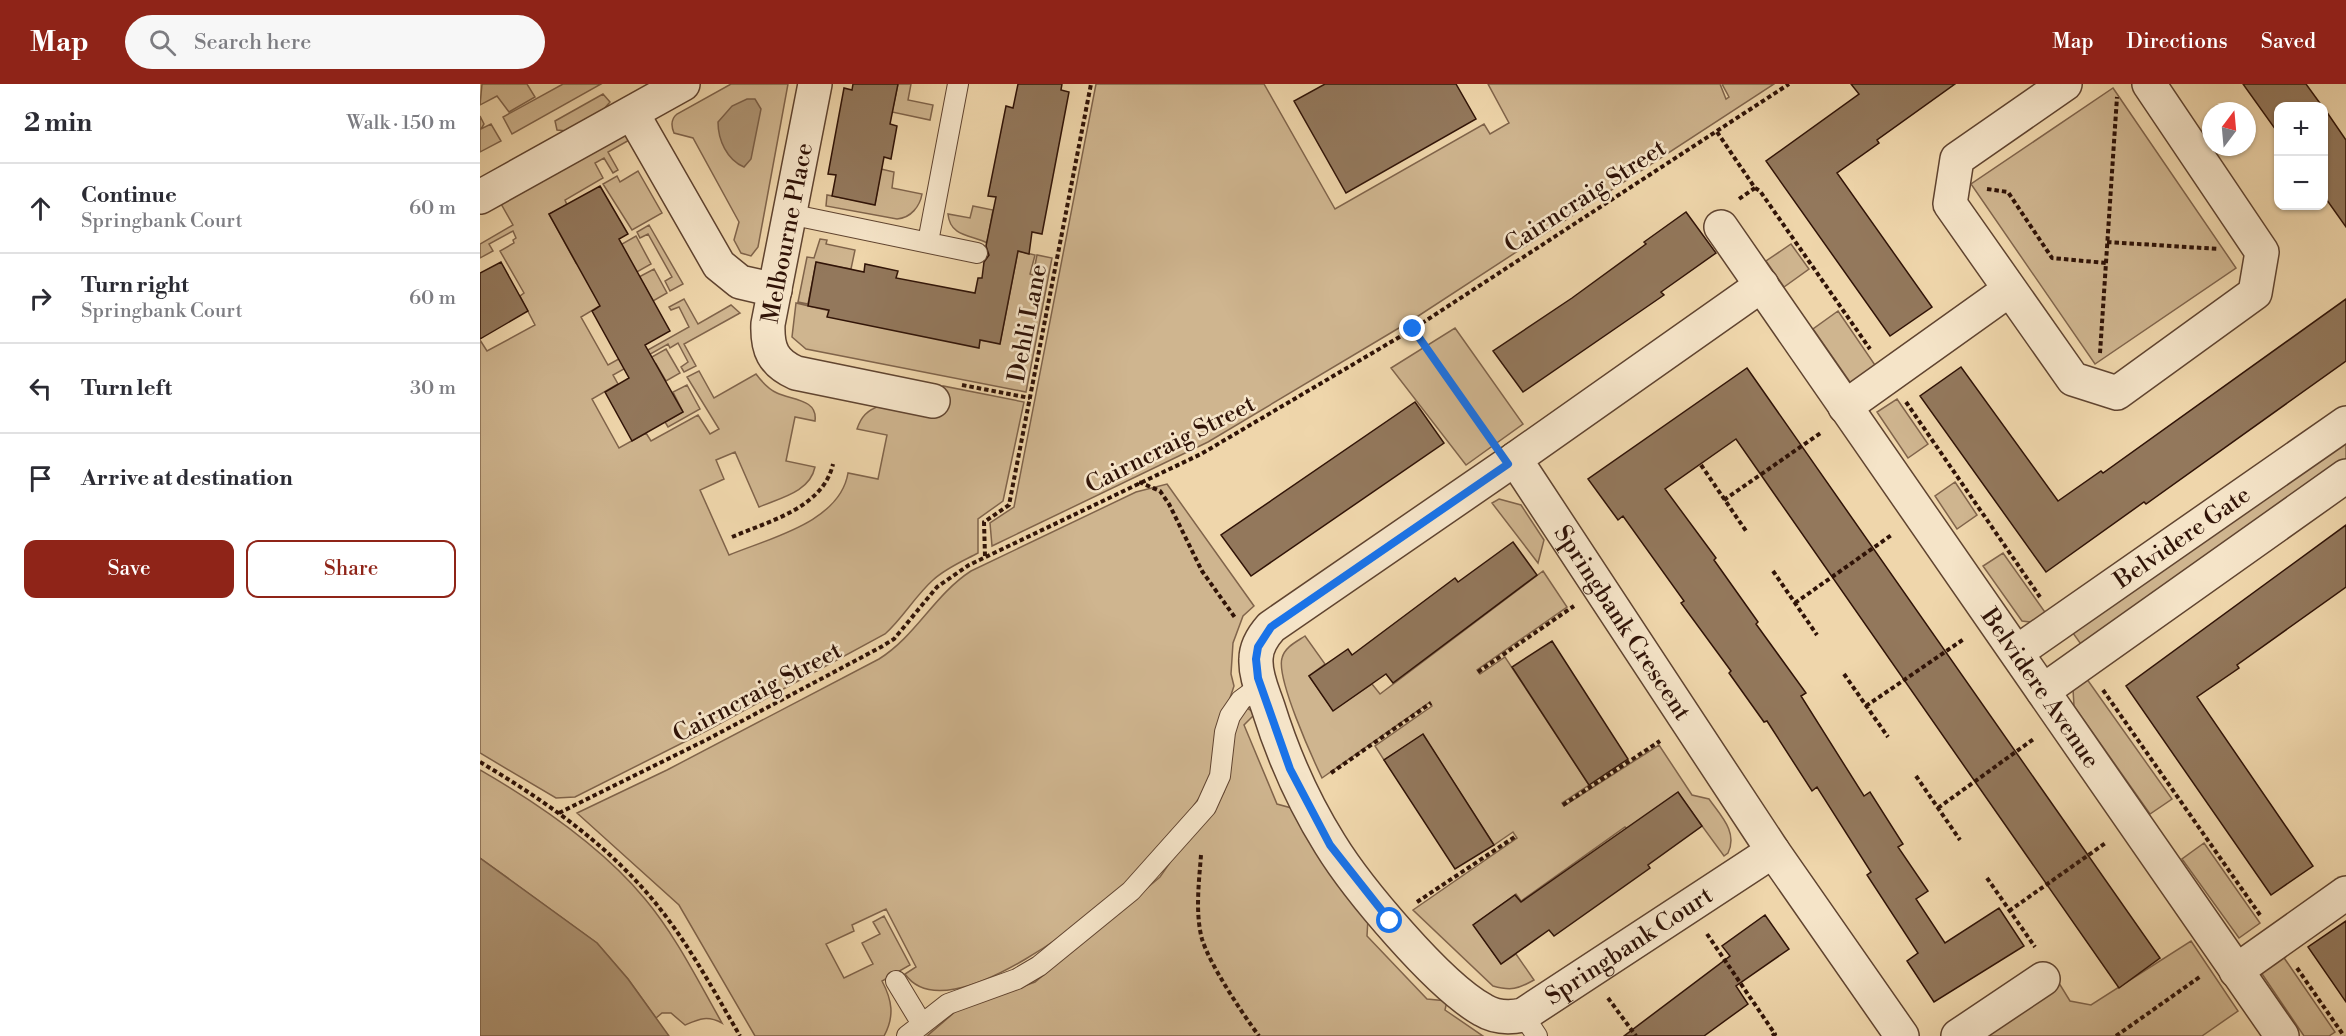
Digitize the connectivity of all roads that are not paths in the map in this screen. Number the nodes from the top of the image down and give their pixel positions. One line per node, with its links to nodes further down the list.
1 (683, 84): 6 (street)
2 (815, 84): 8 (street, Melbourne Place)
3 (958, 84): 10 (lane)
4 (2065, 84): 14 (street)
5 (2149, 84): 14 (street)
6 (632, 113): 7 (street); 13 (street)
7 (480, 197)
8 (789, 214): 10 (lane); 13 (street, Melbourne Place)
9 (1721, 227): 12 (street, Belvidere Avenue)
10 (928, 242): 11 (lane)
11 (976, 253)
12 (1762, 285): 16 (street, Belvidere Avenue); 18 (street)
13 (775, 290): 15 (street, Melbourne Place)
14 (2009, 290): 16 (street)
15 (933, 401)
16 (1848, 410): 20 (street, Belvidere Avenue)
17 (2346, 423): 20 (street, Belvidere Gate)
18 (1511, 462): 21 (street, Springbank Court); 23 (street, Springbank Crescent)
19 (2346, 476): 22 (street, Belvidere Gate)
20 (2017, 652): 22 (street, Belvidere Avenue)
21 (1260, 686): 28 (street, Springbank Court); 29 (lane)
22 (2043, 691): 26 (street, Belvidere Avenue)
23 (1773, 851): 28 (street, Springbank Court); 30 (street, Springbank Crescent)
24 (2346, 893): 26 (street)
25 (2039, 964): 31 (street)
26 (2233, 964): 32 (street, Belvidere Avenue)
27 (896, 981): 29 (lane)
28 (1530, 1025)
29 (914, 1030)
30 (1902, 1036)
31 (1958, 1036)
32 (2282, 1036)

